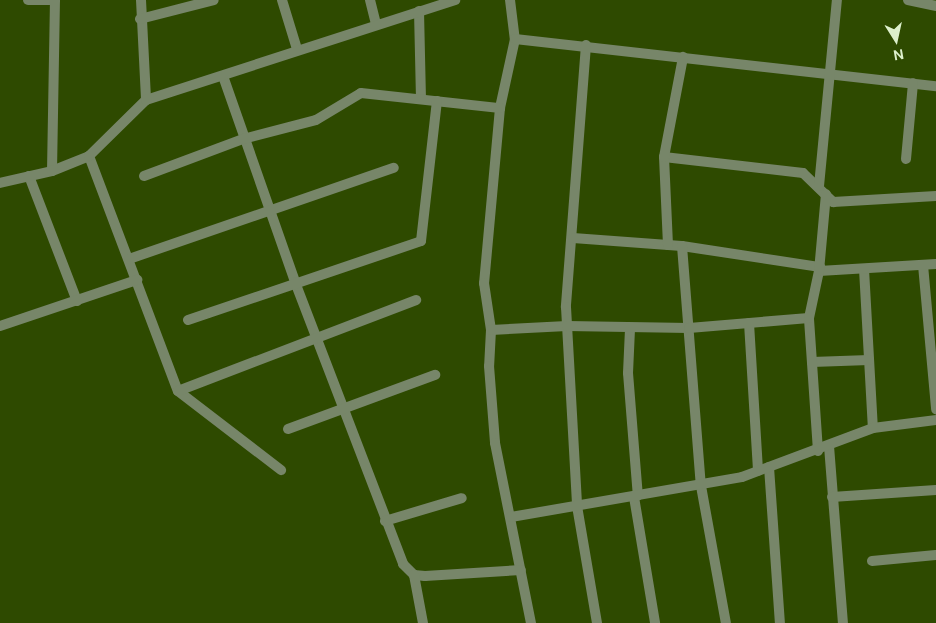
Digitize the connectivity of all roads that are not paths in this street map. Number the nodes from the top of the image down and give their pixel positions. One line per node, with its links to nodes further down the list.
1 (28, 0): 2 (street)
2 (55, 0): 32 (street)
3 (141, 0): 13 (street)
4 (214, 0): 13 (street)
5 (282, 0): 17 (street)
6 (370, 0): 14 (street)
7 (510, 0): 15 (street)
8 (837, 0): 19 (street)
9 (908, 0): 11 (street)
10 (449, 1): 12 (street)
11 (936, 6)
12 (418, 11): 14 (street); 23 (street)
13 (140, 19): 24 (street)
14 (376, 24): 17 (street)
15 (515, 39): 16 (street); 26 (street)
16 (586, 45): 18 (street); 39 (street)
17 (297, 49): 20 (street)
18 (683, 57): 19 (street); 29 (street)
19 (834, 74): 21 (street); 36 (street)
20 (223, 76): 24 (street); 27 (street)
21 (913, 83): 22 (street); 30 (street)
22 (936, 86)
23 (421, 99): 25 (street); 27 (street)
24 (146, 100): 28 (street)
25 (437, 101): 26 (street); 48 (street)
26 (500, 108): 59 (street)
27 (243, 139): 34 (street); 38 (street)
28 (89, 156): 32 (street); 42 (street)
29 (664, 158): 36 (street); 40 (street)
30 (906, 159)
31 (394, 168): 38 (street)
32 (52, 171): 33 (street)
33 (29, 176): 35 (street); 50 (street)
34 (144, 176)
35 (0, 183)
36 (823, 190): 37 (street); 45 (street)
37 (936, 196)
38 (270, 211): 42 (street); 48 (street)
39 (573, 238): 40 (street); 56 (street)
40 (668, 245): 41 (street)
41 (682, 246): 45 (street); 57 (street)
42 (129, 259): 47 (street)
43 (936, 264): 44 (street)
44 (924, 265): 46 (street); 53 (street)
45 (819, 269): 46 (street); 51 (street)
46 (864, 269): 61 (street)
47 (137, 280): 50 (street); 64 (street)
48 (295, 282): 52 (street); 60 (street)
49 (416, 300): 60 (street)
50 (77, 301): 55 (street)
51 (809, 318): 54 (street); 62 (street)
52 (188, 320)
53 (932, 320): 66 (street)
54 (749, 323): 57 (street); 74 (street)
55 (0, 326)
56 (567, 326): 58 (street); 59 (street); 80 (street)
57 (689, 328): 58 (street); 75 (street)
58 (630, 329): 77 (street)
59 (491, 330): 81 (street)
60 (317, 340): 64 (street); 65 (street)
61 (869, 360): 62 (street); 68 (street)
62 (812, 362): 71 (street)
63 (435, 375): 65 (street)
64 (178, 390): 73 (street)
65 (343, 409): 69 (street); 82 (street)
66 (936, 409)
67 (936, 420): 68 (street)
68 (872, 428): 70 (street)
69 (288, 429)
70 (829, 446): 71 (street); 78 (street)
71 (818, 451): 72 (street)
72 (769, 467): 74 (street); 92 (street)
73 (281, 470)
74 (758, 471): 75 (street)
75 (701, 486): 77 (street); 91 (street)
76 (936, 490): 78 (street)
77 (636, 496): 80 (street); 90 (street)
78 (832, 497): 93 (street)
79 (462, 498): 82 (street)
80 (577, 506): 81 (street); 89 (street)
81 (511, 517): 85 (street)
82 (385, 521): 86 (street)
83 (936, 555): 84 (street)
84 (872, 561)
85 (521, 570): 86 (street); 88 (street)
86 (414, 575): 87 (street)
87 (423, 623)
88 (530, 623)
89 (597, 623)
90 (656, 623)
91 (726, 623)
92 (780, 623)
93 (843, 623)

